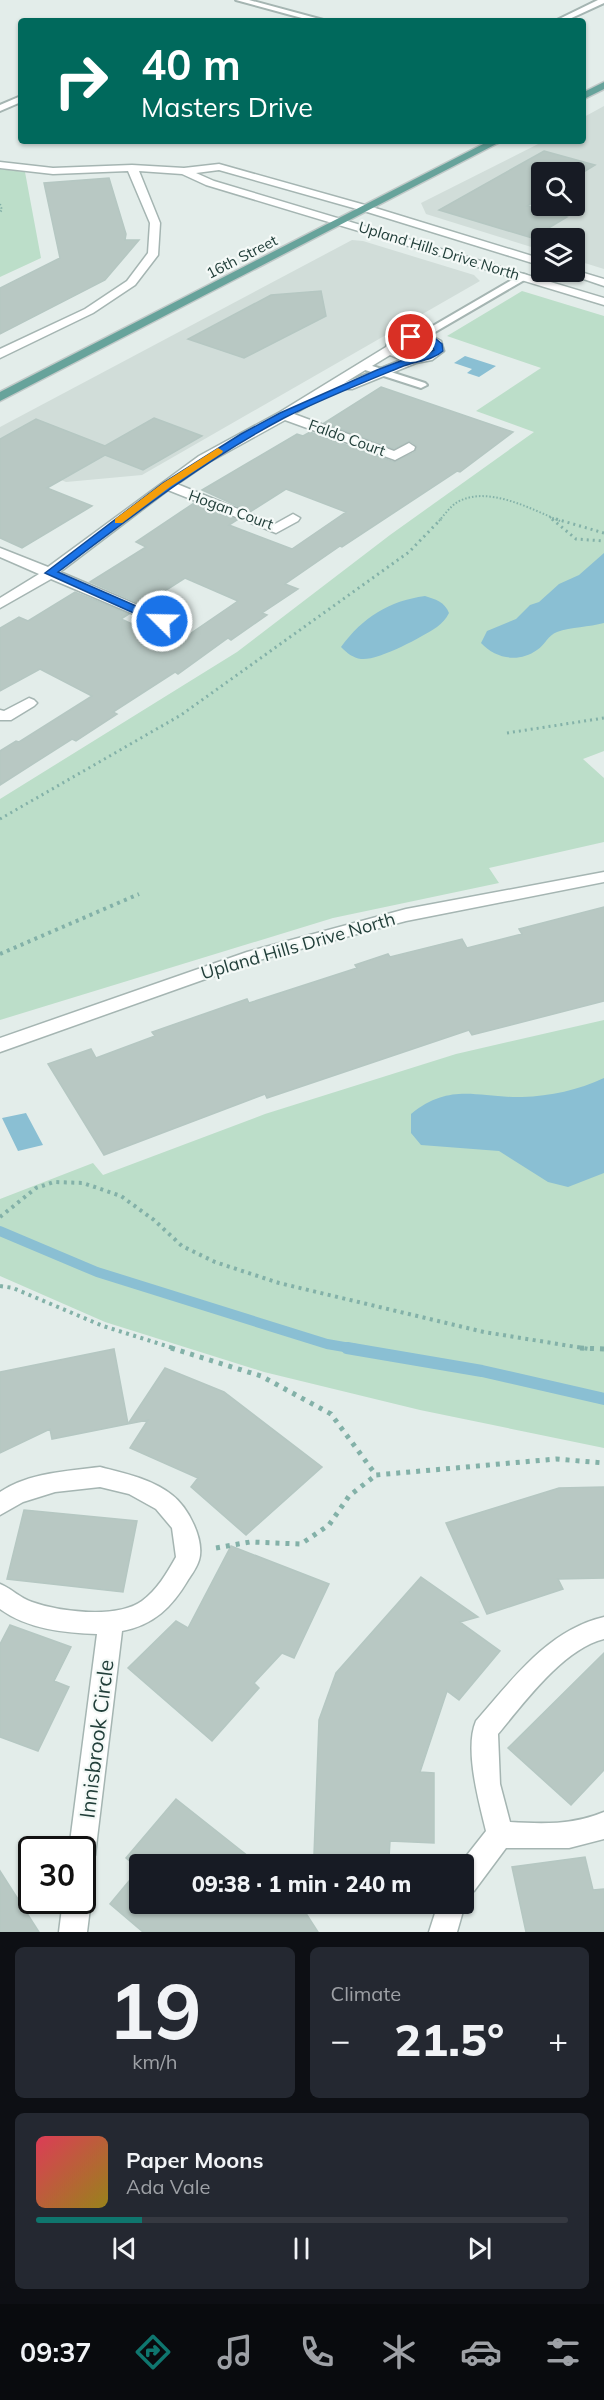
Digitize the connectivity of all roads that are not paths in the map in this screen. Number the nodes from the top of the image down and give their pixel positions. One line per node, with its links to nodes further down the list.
1 (240, 0): 3 (lane)
2 (604, 0): 4 (lane)
3 (311, 18)
4 (565, 18)
5 (604, 85): 6 (main road)
6 (586, 95)
7 (18, 100): 8 (lane)
8 (0, 108)
9 (491, 144): 13 (main road, 16th Street)
10 (0, 165): 11 (street)
11 (132, 168): 12 (street); 22 (street)
12 (184, 171): 13 (street, Upland Hills Drive North); 14 (street, Upland Hills Drive North)
13 (368, 209): 14 (main road, 16th Street); 15 (street, Upland Hills Drive North)
14 (343, 222): 16 (street, Upland Hills Drive North); 27 (main road, 16th Street)
15 (531, 260)
16 (522, 277): 19 (street, Upland Hills Drive North); 20 (lane)
17 (585, 277): 18 (street)
18 (604, 283)
19 (604, 302)
20 (419, 337): 21 (street); 23 (street)
21 (391, 349): 23 (street); 24 (street)
22 (0, 354)
23 (414, 358): 25 (street)
24 (363, 366): 25 (lane); 28 (street)
25 (380, 372): 26 (lane); 28 (street)
26 (421, 385)
27 (0, 397)
28 (284, 415): 29 (street, Faldo Court); 30 (street)
29 (409, 447)
30 (167, 485): 31 (street, Hogan Court); 33 (street)
31 (293, 518)
32 (0, 552): 33 (street)
33 (50, 573): 34 (street); 35 (street)
34 (0, 604)
35 (180, 609)
36 (29, 703): 37 (street)
37 (0, 714)
38 (604, 877): 39 (street, Upland Hills Drive North)
39 (0, 1045)
40 (0, 1505): 42 (street)
41 (0, 1595): 42 (street)
42 (111, 1623): 46 (street, Innisbrook Circle)
43 (604, 1628): 45 (street)
44 (604, 1824): 45 (street)
45 (500, 1834): 47 (street)
46 (84, 1836)
47 (474, 1868)
48 (75, 1914): 50 (street)
49 (448, 1914): 51 (street)
50 (73, 1932)
51 (443, 1932)

